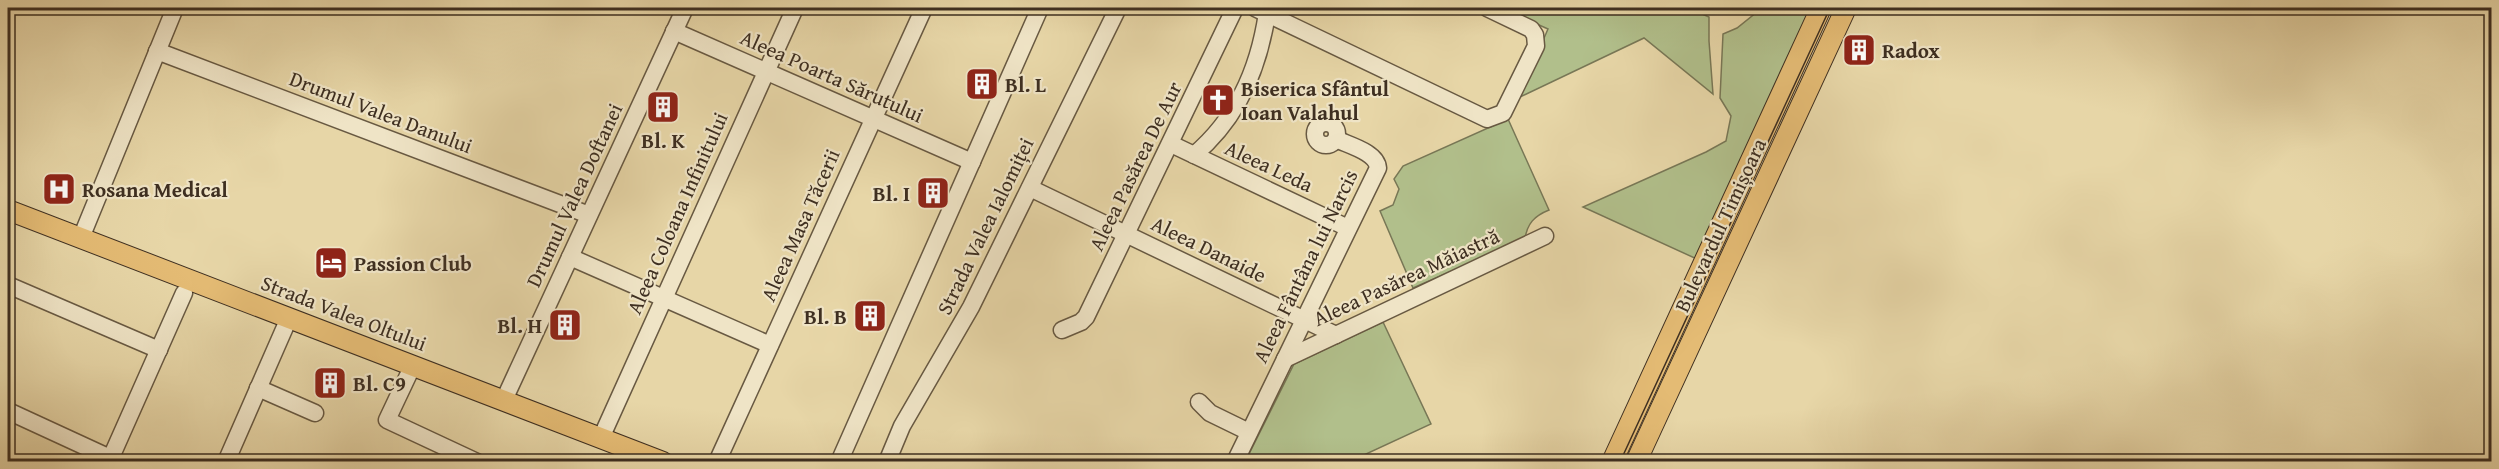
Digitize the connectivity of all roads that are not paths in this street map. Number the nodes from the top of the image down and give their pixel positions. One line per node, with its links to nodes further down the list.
1 (175, 8): 14 (street)
2 (685, 8): 12 (street, Drumul Valea Doftanei)
3 (795, 8): 16 (street, Aleea Coloana Infinitului)
4 (924, 8): 17 (street, Aleea Masa Tăcerii)
5 (1041, 8): 21 (street)
6 (1118, 8): 22 (street, Strada Valea Ialomiței)
7 (1235, 8): 19 (street, Aleea Pasărea De Aur)
8 (1487, 8): 11 (street)
9 (1821, 8): 13 (main road, Bulevardul Timișoara)
10 (1846, 8): 15 (main road, Bulevardul Timișoara)
11 (1261, 10): 20 (street)
12 (674, 31): 16 (street, Aleea Poarta Sărutului); 24 (street, Drumul Valea Doftanei)
13 (1804, 44): 15 (main road); 56 (main road, Bulevardul Timișoara)
14 (157, 51): 24 (street, Drumul Valea Danului); 28 (street)
15 (1824, 53): 57 (main road, Bulevardul Timișoara)
16 (765, 72): 17 (street, Aleea Poarta Sărutului); 32 (street, Aleea Coloana Infinitului)
17 (872, 119): 21 (street, Aleea Poarta Sărutului); 37 (street, Aleea Masa Tăcerii)
18 (1336, 139): 25 (street, Aleea Fântâna lui Narcis)
19 (1171, 144): 20 (street, Aleea Leda); 26 (street, Aleea Pasărea De Aur)
20 (1194, 155): 25 (street, Aleea Leda)
21 (972, 162): 53 (street)
22 (1029, 188): 26 (street, Aleea Danaide); 54 (street, Strada Valea Ialomiței)
23 (8, 210): 28 (main road, Strada Valea Oltului)
24 (589, 215): 29 (street, Drumul Valea Doftanei)
25 (1348, 228): 34 (street, Aleea Fântâna lui Narcis)
26 (1127, 234): 34 (street, Aleea Danaide); 35 (street, Aleea Pasărea De Aur)
27 (1545, 236): 36 (street, Aleea Pasărea Măiastră)
28 (81, 238): 33 (main road, Strada Valea Oltului)
29 (570, 257): 32 (street); 42 (street, Drumul Valea Doftanei)
30 (9, 290): 38 (street)
31 (184, 293): 38 (street)
32 (664, 299): 37 (street); 47 (street, Aleea Coloana Infinitului)
33 (289, 318): 40 (main road, Strada Valea Oltului); 41 (street)
34 (1303, 320): 36 (street, Aleea Danaide); 39 (street, Aleea Fântâna lui Narcis)
35 (1062, 330)
36 (1336, 335): 39 (street, Aleea Pasărea Măiastră)
37 (770, 345): 52 (street, Aleea Masa Tăcerii)
38 (159, 350): 48 (street)
39 (1285, 359): 46 (street, Aleea Fântâna lui Narcis)
40 (413, 365): 42 (main road, Strada Valea Oltului); 50 (street)
41 (258, 388): 45 (street); 49 (street)
42 (504, 400): 47 (main road, Strada Valea Oltului)
43 (1198, 402): 46 (street)
44 (8, 411): 48 (street)
45 (315, 413)
46 (1249, 432): 55 (street, Aleea Fântâna lui Narcis)
47 (601, 438): 51 (main road, Strada Valea Oltului)
48 (109, 460)
49 (226, 462)
50 (477, 462)
51 (663, 462)
52 (717, 462)
53 (839, 462)
54 (887, 462)
55 (1234, 462)
56 (1611, 462)
57 (1636, 462)

